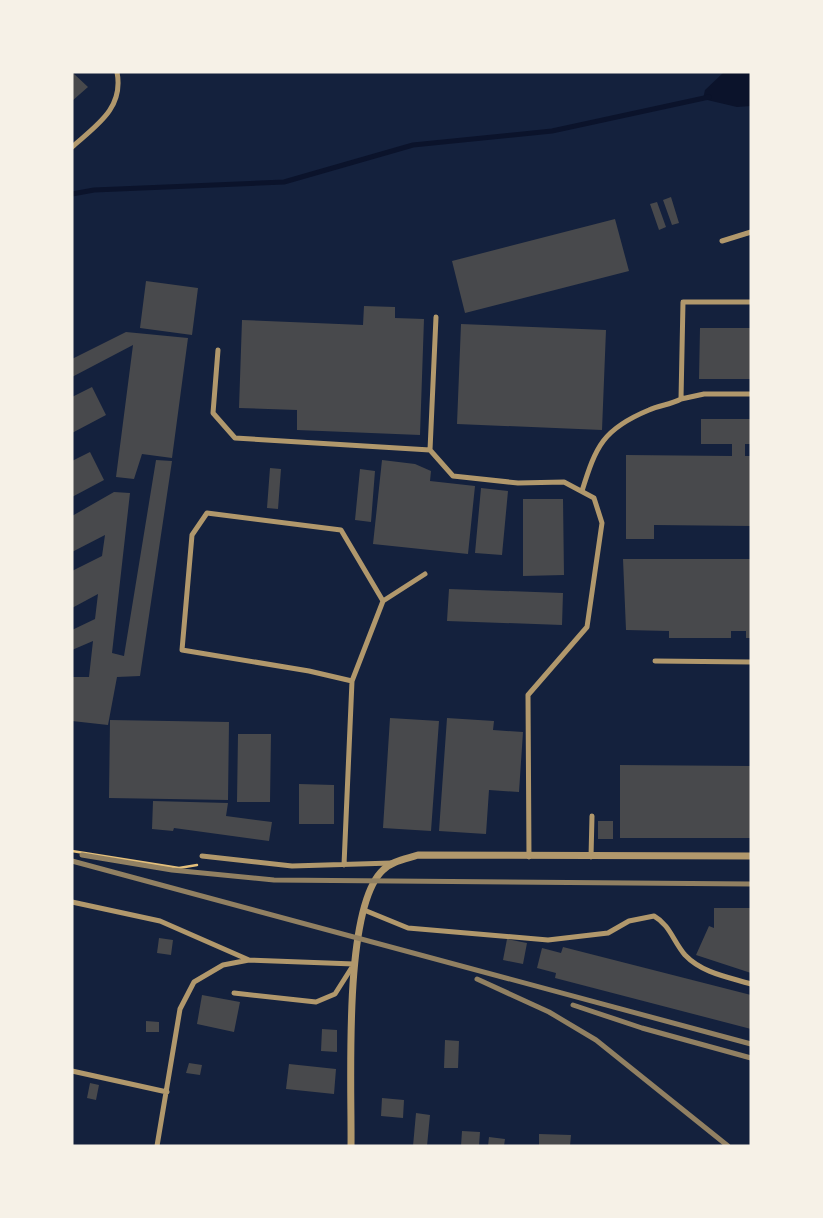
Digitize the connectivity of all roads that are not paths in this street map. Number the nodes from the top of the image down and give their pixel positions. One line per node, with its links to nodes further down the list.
1 (117, 72): 2 (lane)
2 (72, 147)
3 (751, 232): 4 (lane)
4 (722, 241)
5 (751, 302): 9 (lane)
6 (436, 317): 10 (lane)
7 (218, 350): 10 (lane)
8 (751, 394): 9 (lane)
9 (681, 399): 11 (lane)
10 (430, 450): 11 (lane)
11 (582, 491): 21 (lane)
12 (425, 574): 13 (lane)
13 (383, 601): 16 (lane); 16 (lane)
14 (655, 661): 15 (lane)
15 (751, 662)
16 (352, 681): 23 (lane)
17 (592, 816): 20 (lane)
18 (202, 856): 23 (lane)
19 (751, 856): 20 (street)
20 (591, 857): 21 (street)
21 (529, 858): 22 (street)
22 (392, 863): 23 (lane); 25 (street)
23 (344, 865)
24 (72, 902): 26 (lane)
25 (364, 910): 27 (street); 28 (lane)
26 (249, 960): 27 (lane); 31 (lane)
27 (354, 964): 29 (lane); 33 (street)
28 (751, 984)
29 (234, 993)
30 (72, 1071): 31 (lane)
31 (167, 1092): 32 (lane)
32 (157, 1146)
33 (351, 1146)

